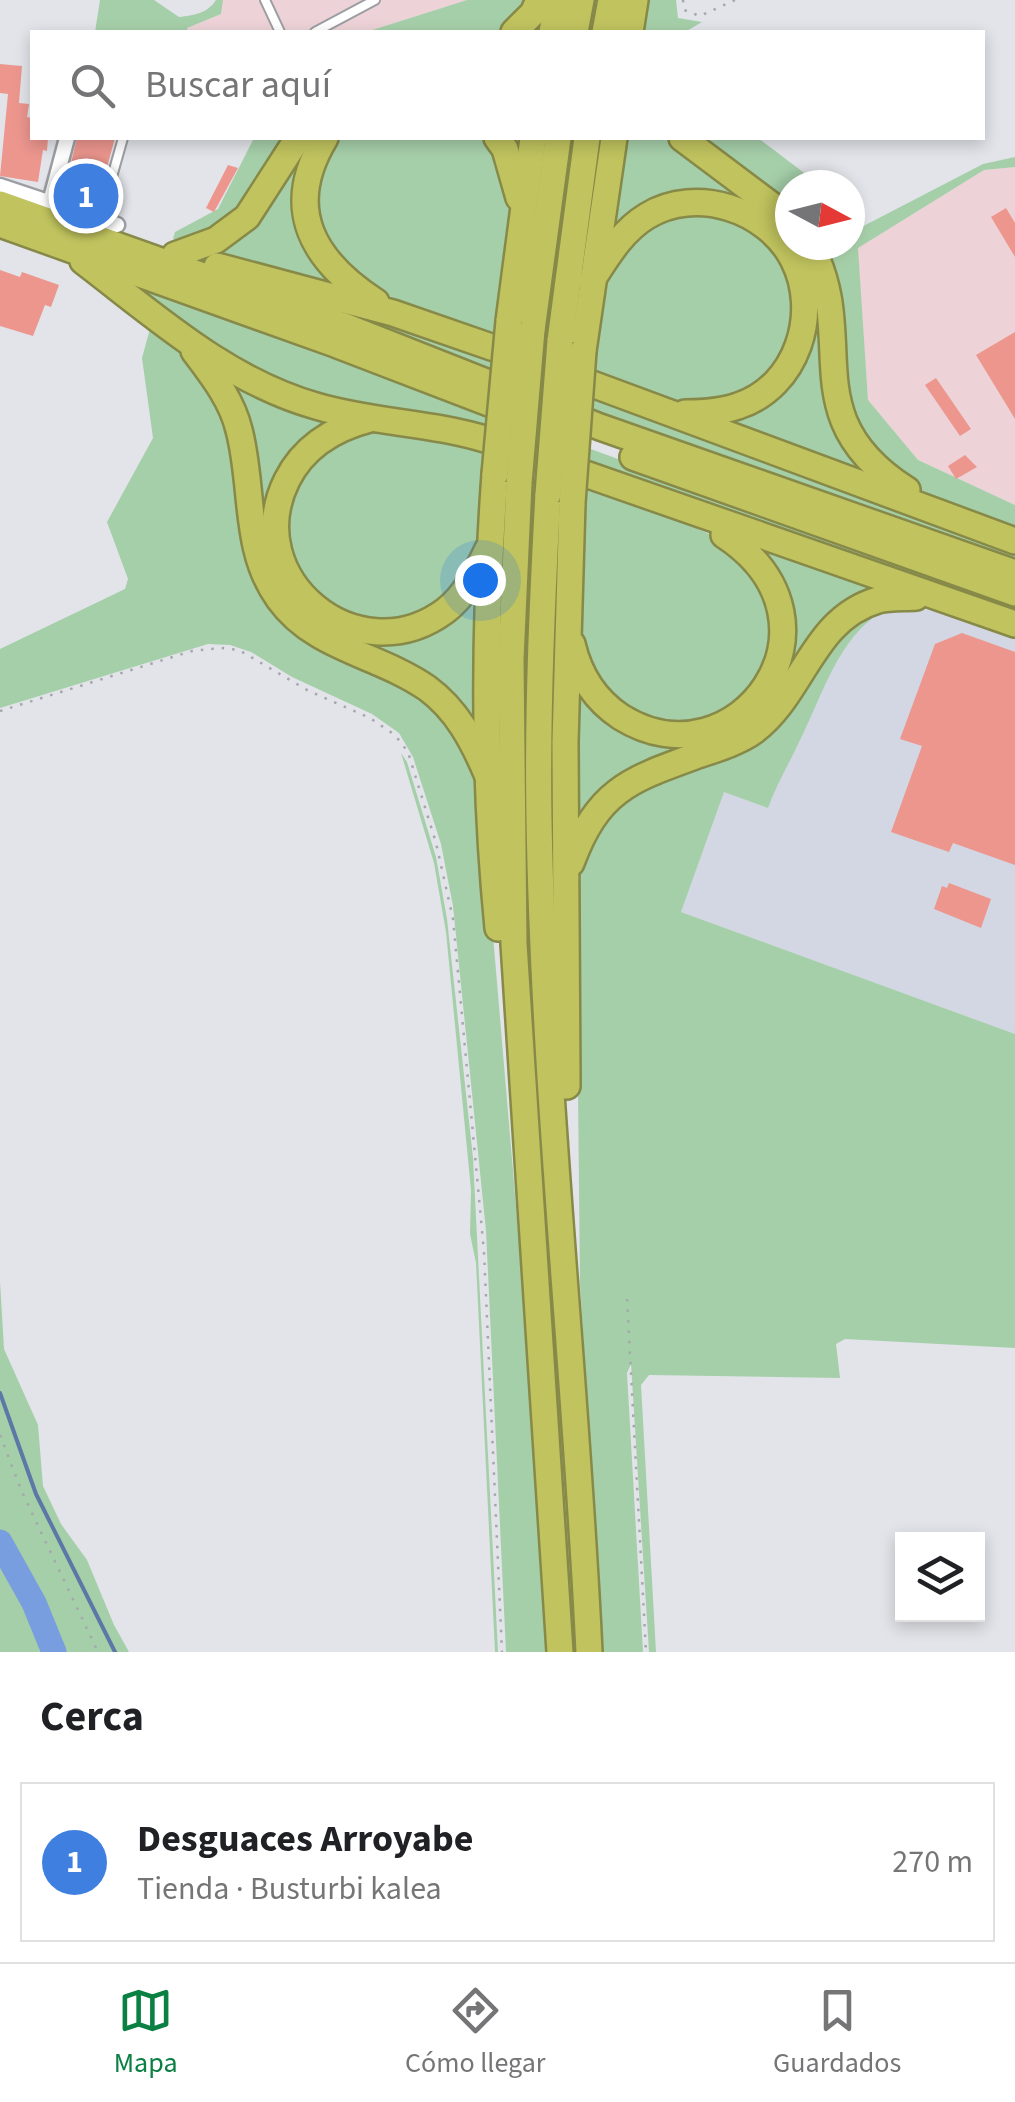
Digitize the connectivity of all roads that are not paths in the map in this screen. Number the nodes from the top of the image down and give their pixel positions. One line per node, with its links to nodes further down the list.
1 (265, 0): 7 (lane)
2 (376, 0): 8 (lane)
3 (539, 0): 9 (highway)
4 (558, 0): 10 (highway)
5 (581, 0): 11 (highway)
6 (610, 0): 12 (highway)
7 (279, 30)
8 (319, 30)
9 (516, 30)
10 (552, 30)
11 (575, 30)
12 (605, 30)
13 (66, 140): 24 (street)
14 (122, 140): 28 (lane)
15 (297, 140): 32 (highway)
16 (324, 140): 35 (highway)
17 (499, 140): 27 (highway)
18 (534, 140): 27 (highway)
19 (558, 140): 36 (highway)
20 (587, 140): 38 (highway)
21 (614, 140): 34 (highway)
22 (685, 140): 26 (highway)
23 (0, 186): 24 (street)
24 (50, 202): 28 (street)
25 (0, 204): 30 (highway)
26 (775, 208)
27 (521, 212): 36 (highway)
28 (100, 219): 30 (street)
29 (0, 224): 31 (highway)
30 (123, 236): 32 (highway); 46 (highway)
31 (65, 247): 37 (highway); 47 (highway)
32 (175, 255): 35 (highway)
33 (817, 260): 42 (highway)
34 (592, 280): 38 (highway); 39 (highway)
35 (393, 313): 39 (highway)
36 (521, 326): 45 (highway, bridge); 53 (highway, bridge)
37 (185, 339): 40 (highway); 51 (highway)
38 (572, 346): 41 (highway, bridge)
39 (670, 413): 42 (highway)
40 (374, 418): 43 (highway); 45 (highway)
41 (560, 498): 49 (highway); 54 (highway)
42 (940, 512): 44 (highway)
43 (690, 513): 48 (highway); 49 (highway)
44 (1015, 540)
45 (490, 545): 51 (highway)
46 (1015, 573)
47 (1015, 593)
48 (928, 596): 50 (highway); 52 (highway)
49 (567, 624): 52 (highway)
50 (1015, 624)
51 (487, 774): 53 (highway)
52 (566, 877): 54 (highway)
53 (516, 1010): 55 (highway)
54 (560, 1190): 56 (highway)
55 (560, 1652)
56 (589, 1652)

